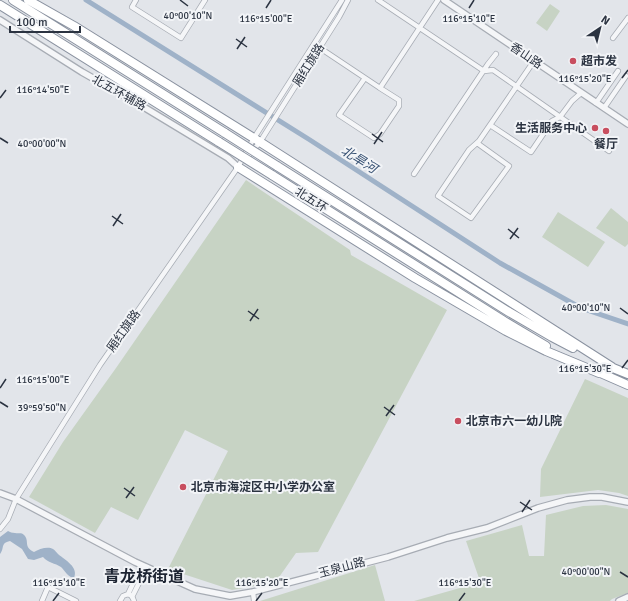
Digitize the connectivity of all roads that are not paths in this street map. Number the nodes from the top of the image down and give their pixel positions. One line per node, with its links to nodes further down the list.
1 (12, 0): 35 (highway, 北五环, bridge)
2 (28, 0): 30 (highway)
3 (136, 0): 4 (street)
4 (205, 0)
5 (342, 0): 30 (street, 厢红旗路)
6 (348, 0): 15 (street, 厢红旗路)
7 (378, 0): 13 (street)
8 (438, 0): 13 (street)
9 (444, 0): 17 (street, 香山路)
10 (0, 5): 36 (highway, 北五环, bridge)
11 (628, 18): 14 (street)
12 (0, 20): 33 (street, 北五环辅路)
13 (420, 28): 18 (street); 23 (street)
14 (613, 38)
15 (320, 48): 21 (street); 30 (street, 厢红旗路)
16 (496, 54): 18 (street)
17 (534, 61): 22 (street); 24 (street, 香山路)
18 (484, 71): 22 (street); 34 (street)
19 (618, 71): 25 (street)
20 (626, 76): 26 (street)
21 (365, 78): 23 (street); 23 (street)
22 (516, 86): 27 (street); 29 (street)
23 (380, 88)
24 (581, 93): 25 (street, 香山路); 27 (street)
25 (596, 103): 26 (street, 香山路)
26 (604, 108): 28 (street, 香山路)
27 (560, 117): 29 (street); 32 (street)
28 (628, 124)
29 (490, 125): 31 (street)
30 (257, 140): 33 (street, 厢红旗路); 35 (highway)
31 (477, 143): 31 (street)
32 (609, 151)
33 (238, 167): 36 (highway); 40 (street, 厢红旗路)
34 (414, 174)
35 (612, 367): 37 (highway, 北五环)
36 (600, 373): 38 (highway, 北五环)
37 (628, 374)
38 (628, 385)
39 (0, 493): 40 (street, 玉泉山路)
40 (16, 499): 42 (street, 厢红旗路); 43 (street, 玉泉山路)
41 (628, 502): 44 (street, 玉泉山路)
42 (0, 529)
43 (144, 566): 44 (street, 玉泉山路); 45 (street)
44 (253, 592): 50 (street)
45 (131, 597): 49 (street)
46 (628, 597): 51 (street)
47 (42, 601): 48 (street)
48 (76, 601)
49 (120, 601)
50 (254, 601)
51 (618, 601)

